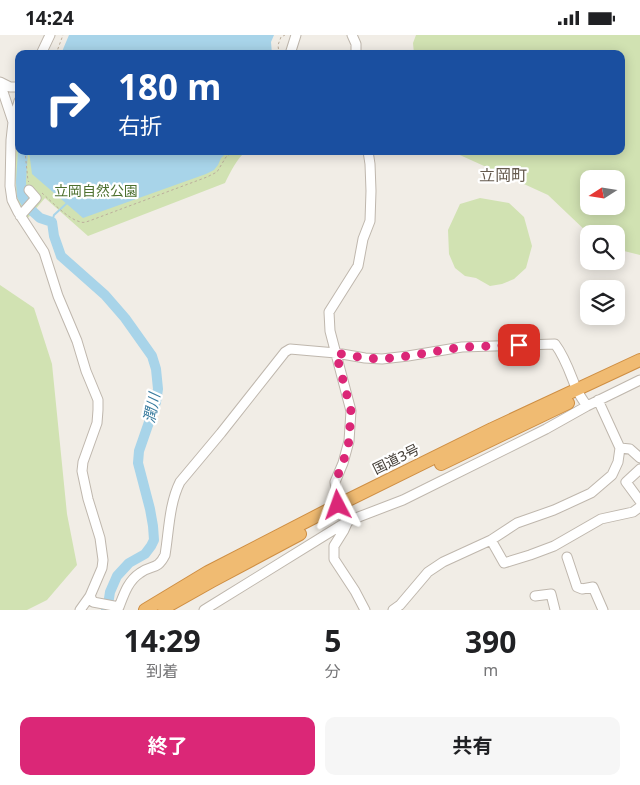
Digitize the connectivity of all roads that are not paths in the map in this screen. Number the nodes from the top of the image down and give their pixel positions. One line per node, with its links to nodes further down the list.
1 (50, 35): 4 (street)
2 (296, 35): 5 (street)
3 (352, 35): 6 (street)
4 (43, 50)
5 (291, 50)
6 (356, 50)
7 (0, 82): 8 (street); 10 (street)
8 (15, 87)
9 (15, 115): 10 (street)
10 (13, 122): 13 (street)
11 (368, 155): 14 (street)
12 (31, 188): 13 (street)
13 (20, 216): 29 (street)
14 (336, 353): 18 (street); 25 (street); 29 (street)
15 (640, 360): 18 (highway, 国道3号)
16 (640, 369): 18 (highway, 国道3号)
17 (640, 380): 19 (street)
18 (581, 397): 19 (street); 25 (highway, 国道3号)
19 (598, 400): 20 (street)
20 (620, 448): 21 (street); 26 (street)
21 (640, 458)
22 (640, 469): 23 (street)
23 (640, 501)
24 (640, 507): 26 (street)
25 (342, 512): 31 (highway, 国道3号); 32 (highway, 国道3号); 33 (street); 34 (street)
26 (491, 540): 35 (street)
27 (568, 557): 37 (street)
28 (535, 597): 36 (street)
29 (92, 599): 30 (street)
30 (80, 610)
31 (145, 610)
32 (161, 610)
33 (204, 610)
34 (365, 610)
35 (393, 610)
36 (555, 610)
37 (603, 610)

